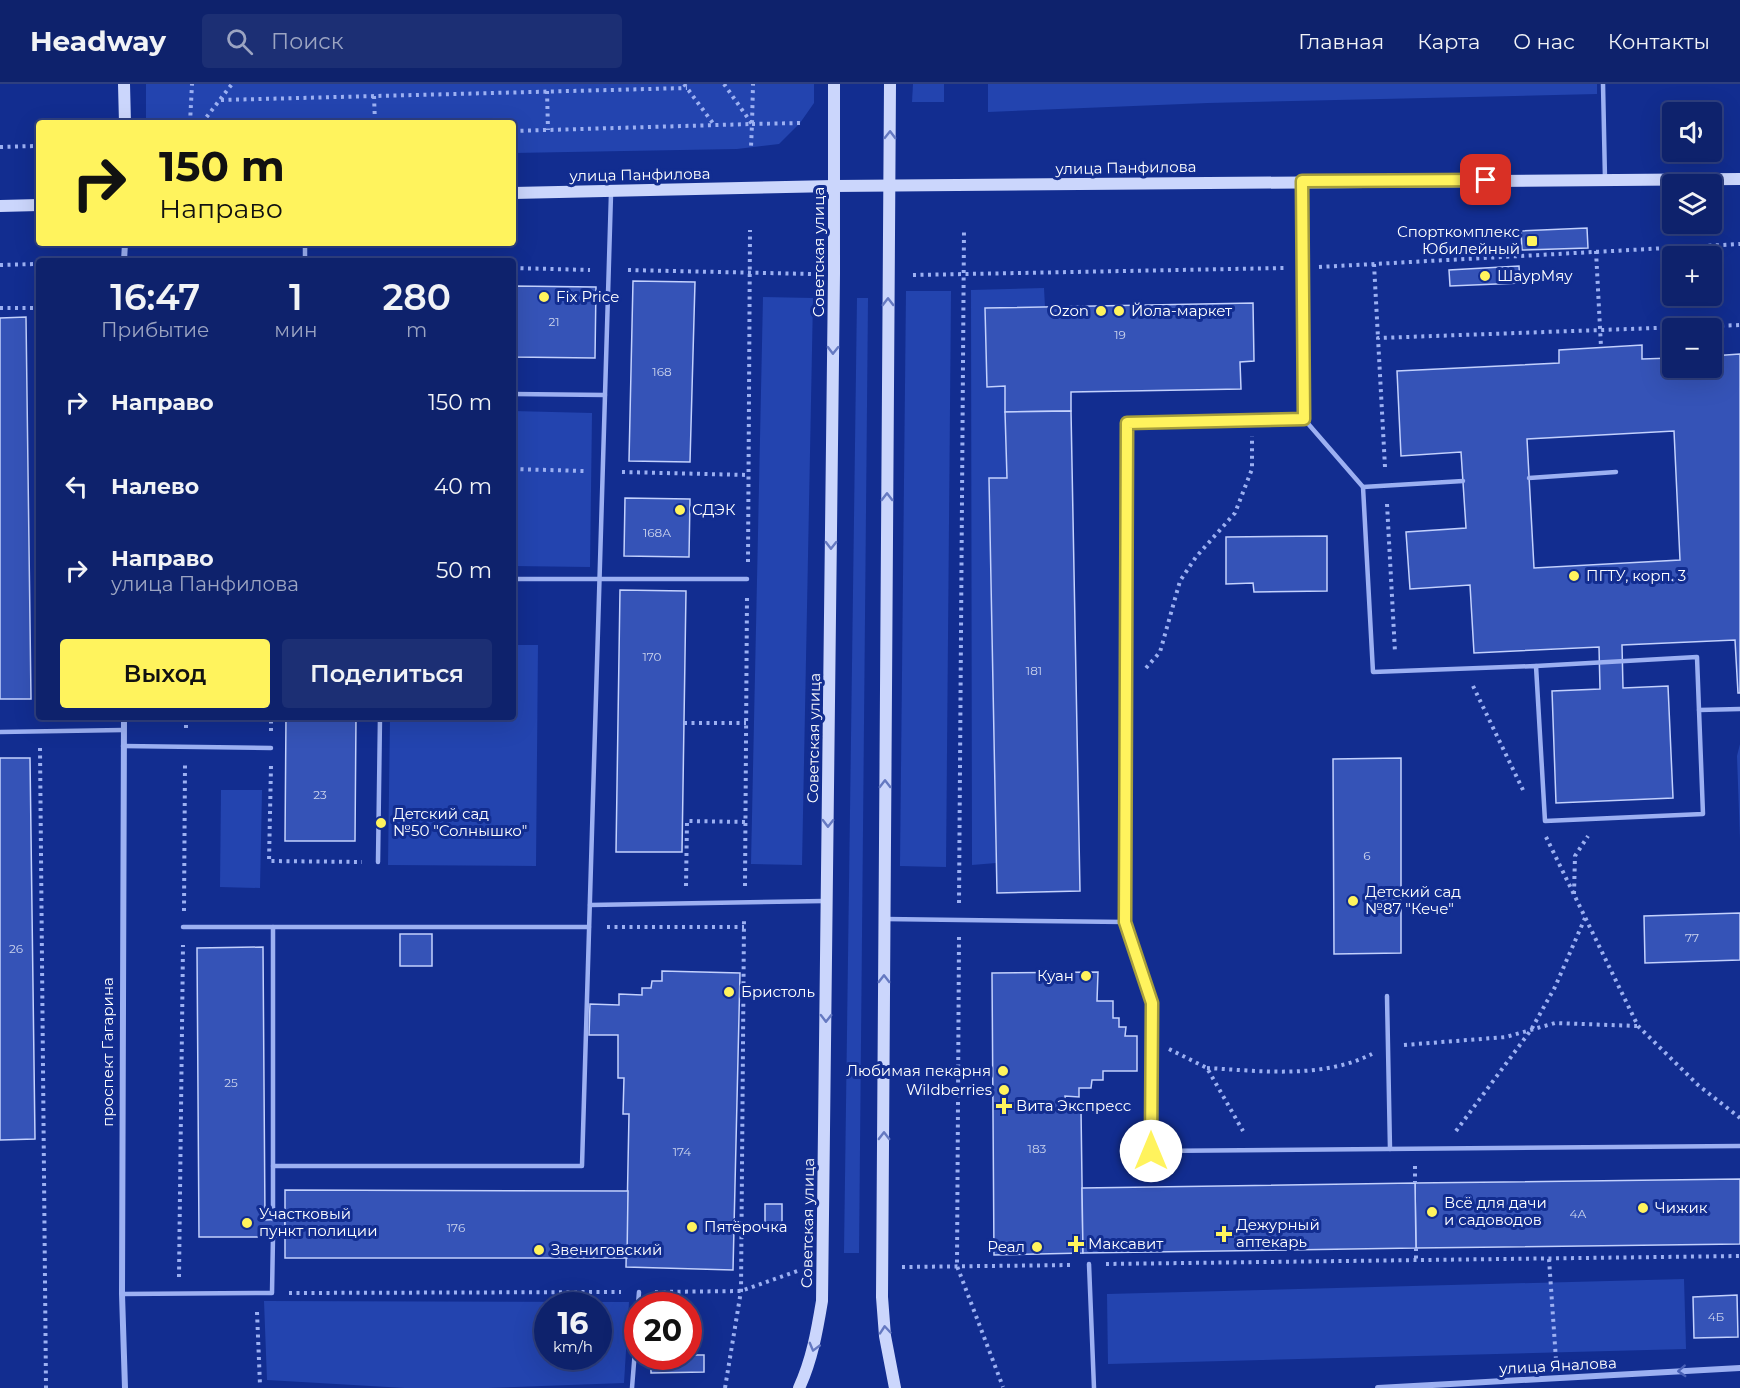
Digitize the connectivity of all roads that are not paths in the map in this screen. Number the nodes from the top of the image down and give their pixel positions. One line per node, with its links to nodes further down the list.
1 (124, 84): 5 (main road)
2 (834, 84): 9 (main road, Советская улица)
3 (890, 84): 10 (main road, one-way to 3)
4 (1603, 84): 6 (lane)
5 (125, 120)
6 (1605, 179): 7 (main road, улица Панфилова); 8 (main road, улица Панфилова)
7 (1740, 179)
8 (1302, 181): 10 (main road, улица Панфилова); 17 (lane)
9 (834, 186): 10 (main road, улица Панфилова); 11 (main road, улица Панфилова); 35 (main road, Советская улица, one-way to 35)
10 (889, 186): 37 (main road, one-way to 10)
11 (611, 191): 12 (main road, улица Панфилова); 16 (lane)
12 (516, 193)
13 (36, 205): 14 (main road)
14 (0, 206)
15 (516, 394): 16 (lane)
16 (604, 395): 23 (lane)
17 (1304, 419): 21 (lane); 38 (lane)
18 (1616, 472): 19 (lane)
19 (1529, 477)
20 (1463, 481): 21 (lane)
21 (1363, 488): 25 (lane)
22 (516, 579): 23 (lane)
23 (599, 579): 24 (lane); 36 (lane)
24 (747, 579)
25 (1536, 666): 27 (lane); 27 (lane)
26 (1740, 709): 27 (lane)
27 (1700, 710)
28 (124, 720): 30 (street, проспект Гагарина)
29 (380, 720): 34 (lane)
30 (123, 730): 31 (lane); 32 (street, проспект Гагарина)
31 (0, 732)
32 (123, 746): 33 (lane); 49 (street, проспект Гагарина)
33 (271, 748)
34 (378, 862)
35 (827, 902): 36 (lane); 55 (main road, Советская улица, one-way to 55)
36 (590, 905): 41 (lane)
37 (885, 920): 38 (lane); 56 (main road, one-way to 37)
38 (1125, 922): 44 (lane)
39 (183, 927): 40 (lane)
40 (273, 927): 41 (lane); 45 (lane)
41 (589, 927): 45 (lane)
42 (1386, 996): 44 (lane)
43 (1740, 1146): 44 (lane)
44 (1390, 1149)
45 (273, 1166): 46 (lane)
46 (273, 1219)
47 (273, 1237): 49 (lane)
48 (1089, 1264): 57 (lane)
49 (122, 1293): 53 (street, проспект Гагарина)
50 (1740, 1368): 52 (street, улица Яналова, one-way to 52)
51 (633, 1370): 54 (lane)
52 (1455, 1386): 58 (street, улица Яналова)
53 (125, 1388)
54 (632, 1388)
55 (799, 1388)
56 (895, 1388)
57 (1094, 1388)
58 (1378, 1388)

